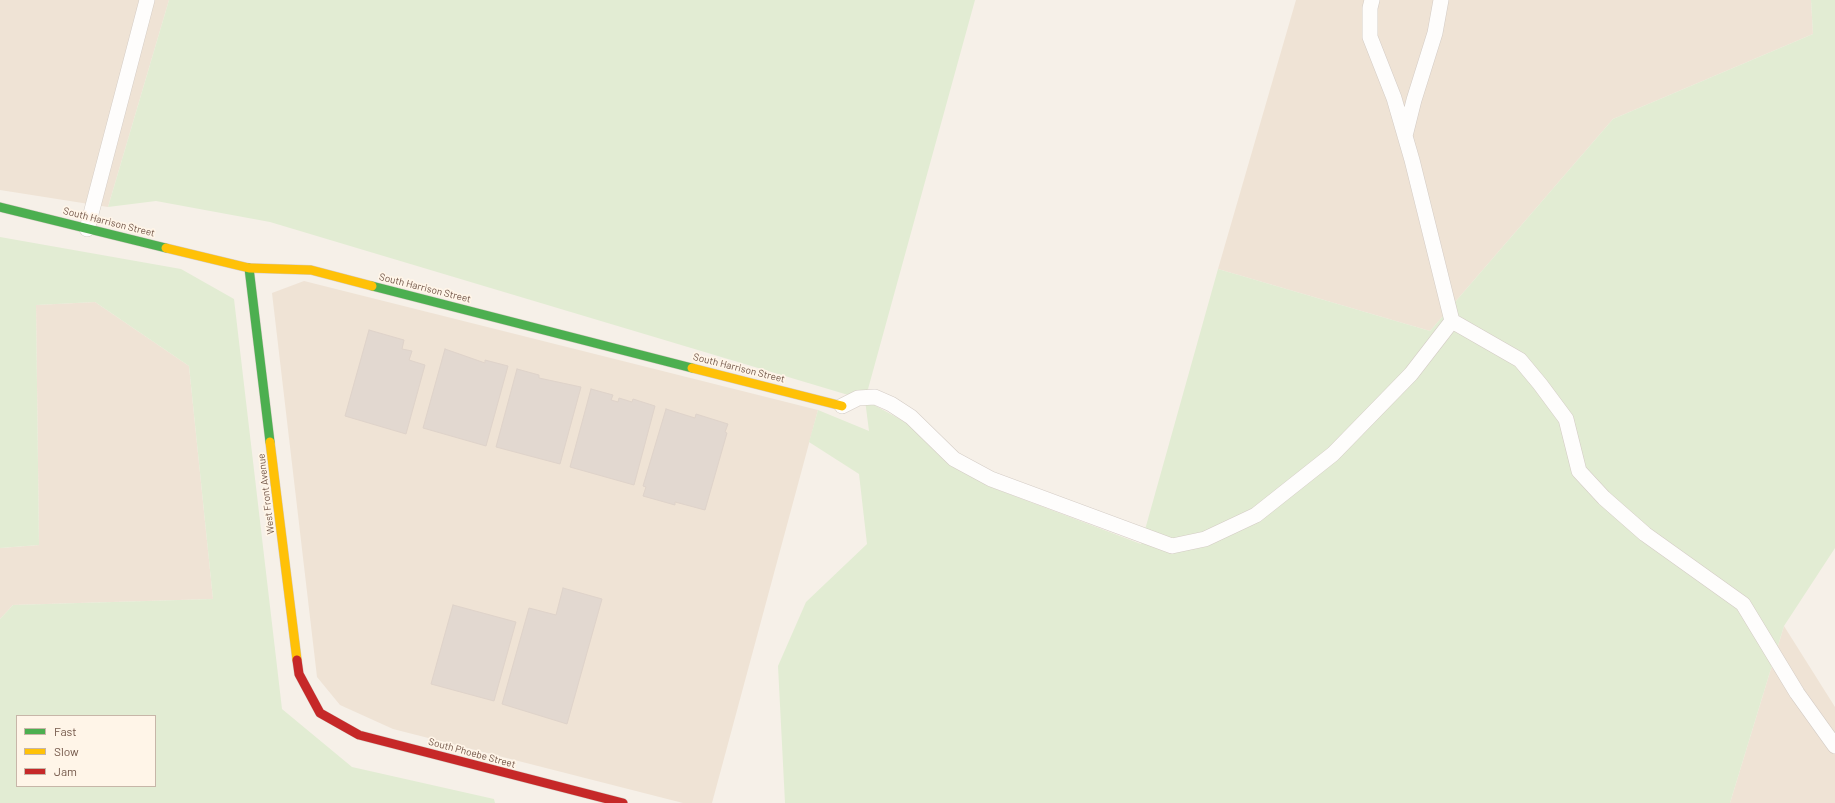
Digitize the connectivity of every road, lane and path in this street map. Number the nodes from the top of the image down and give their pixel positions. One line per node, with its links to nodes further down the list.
1 (147, 0): 6 (lane)
2 (1372, 0): 4 (lane)
3 (1441, 0): 4 (lane)
4 (1405, 137): 8 (lane)
5 (0, 208): 6 (street, South Harrison Street)
6 (87, 228): 7 (street, South Harrison Street)
7 (249, 268): 9 (street, South Harrison Street); 10 (street, West Front Avenue)
8 (1452, 321): 9 (lane); 11 (lane)
9 (842, 406)
10 (320, 713): 12 (street, South Phoebe Street)
11 (1835, 746)
12 (623, 803)

